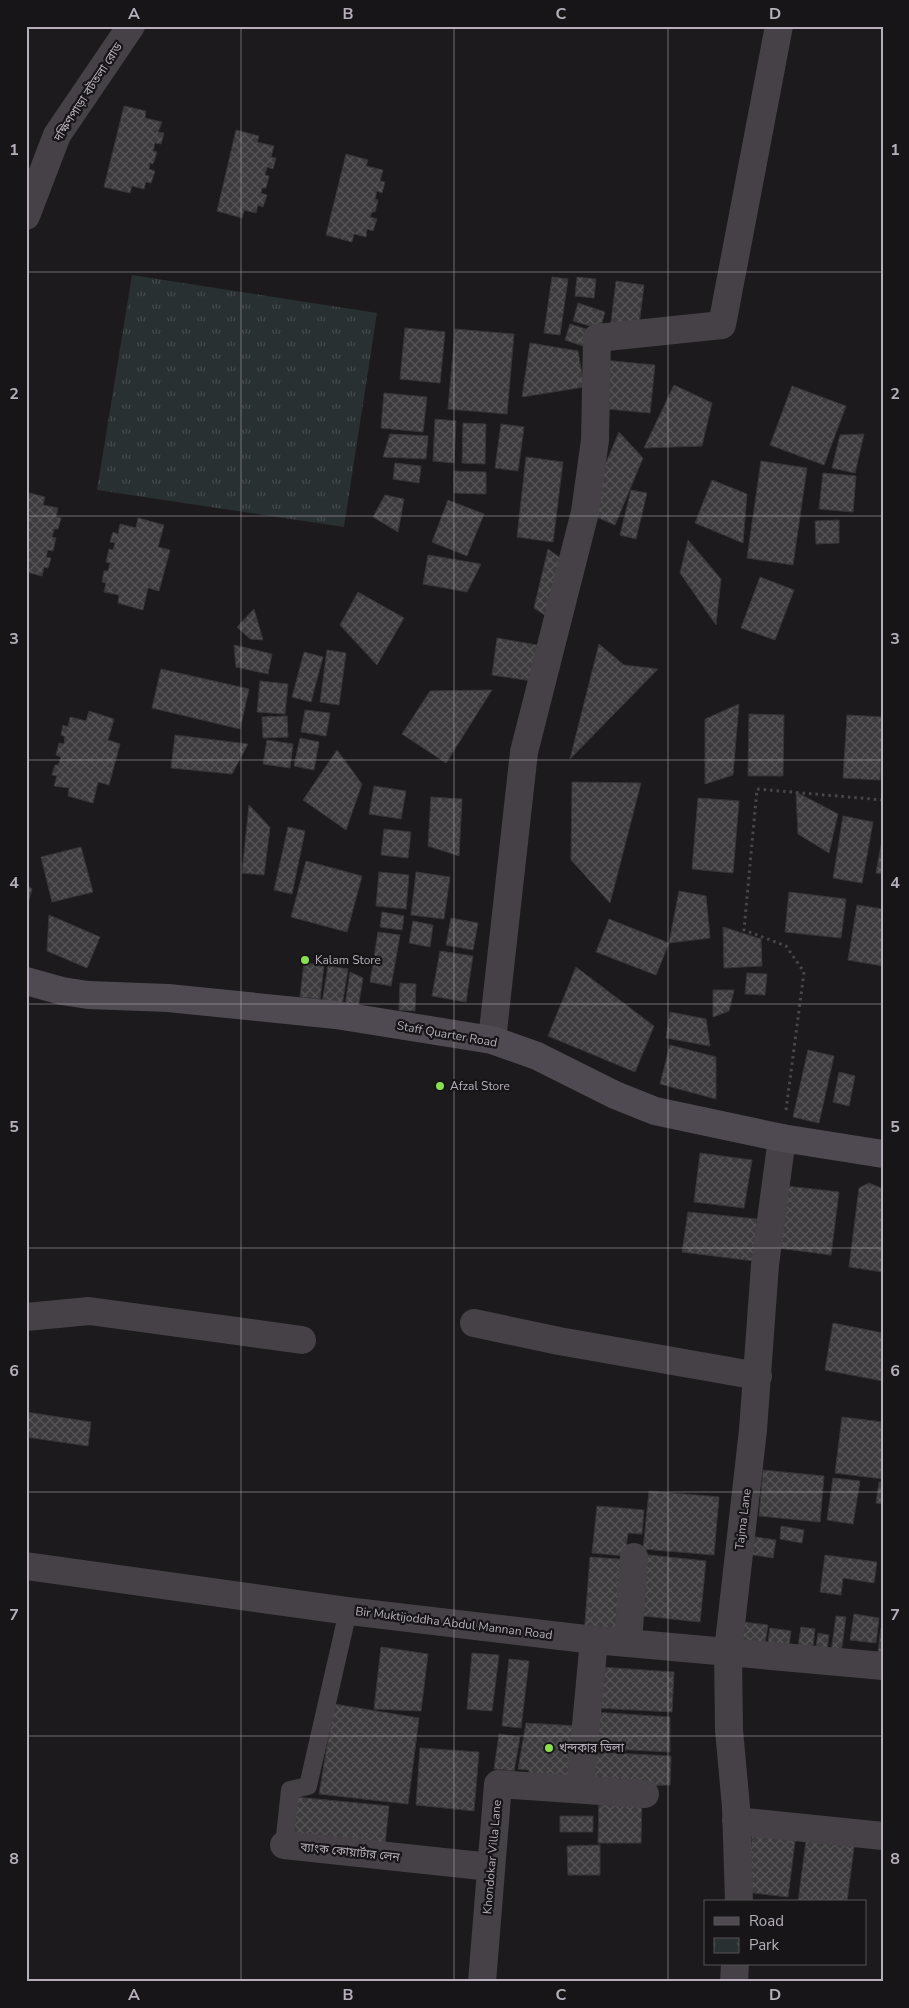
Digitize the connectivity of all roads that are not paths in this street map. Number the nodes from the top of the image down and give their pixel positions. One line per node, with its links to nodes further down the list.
1 (131, 26): 3 (street, দক্ষিণপাড়া বটতলা রোড)
2 (779, 26): 5 (street)
3 (26, 216)
4 (26, 980): 5 (street, Staff Quarter Road)
5 (492, 1040): 6 (street, Staff Quarter Road)
6 (782, 1138): 7 (street, Staff Quarter Road); 11 (street, Tajma Lane)
7 (883, 1154)
8 (26, 1317): 10 (street)
9 (474, 1323): 11 (street)
10 (302, 1340)
11 (758, 1376): 17 (street, Tajma Lane)
12 (634, 1557): 16 (street)
13 (26, 1566): 14 (street, Bir Muktijoddha Abdul Mannan Road)
14 (348, 1611): 15 (street, Bir Muktijoddha Abdul Mannan Road); 23 (lane, ব্যাংক কোয়ার্টার লেন)
15 (594, 1640): 16 (street, Bir Muktijoddha Abdul Mannan Road); 19 (street)
16 (628, 1643): 17 (street, Bir Muktijoddha Abdul Mannan Road)
17 (728, 1651): 18 (street, Bir Muktijoddha Abdul Mannan Road); 21 (street, Tajma Lane)
18 (883, 1666)
19 (580, 1789): 20 (street, Khondokar Villa Lane); 24 (street, Khondokar Villa Lane)
20 (645, 1794)
21 (736, 1821): 22 (street); 25 (street, Tajma Lane)
22 (883, 1836)
23 (284, 1846): 24 (street, ব্যাংক কোয়ার্টার লেন)
24 (491, 1867): 27 (street, Khondokar Villa Lane)
25 (739, 1900)
26 (735, 1966): 28 (street)
27 (482, 1982)
28 (734, 1982)

